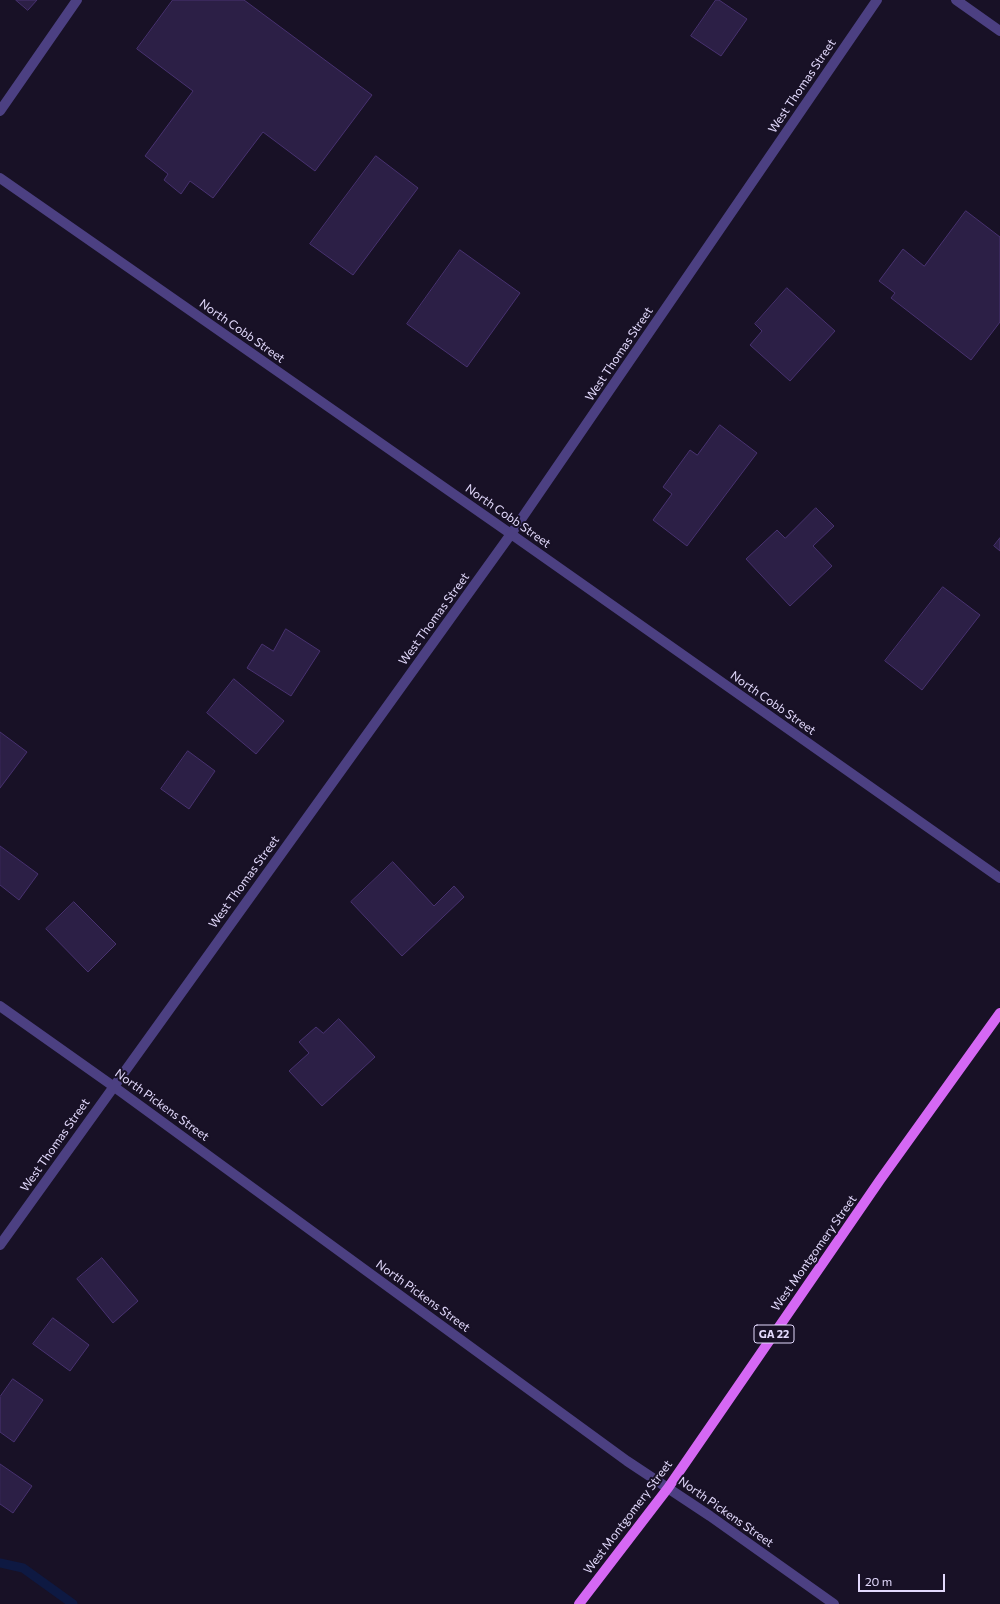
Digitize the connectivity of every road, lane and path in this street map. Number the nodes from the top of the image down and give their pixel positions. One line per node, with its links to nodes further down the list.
1 (77, 0): 5 (street)
2 (877, 0): 7 (street, West Thomas Street)
3 (956, 0): 4 (street)
4 (1000, 31)
5 (0, 111)
6 (0, 178): 7 (street, North Cobb Street)
7 (511, 534): 8 (street, North Cobb Street); 11 (street, West Thomas Street)
8 (1000, 878)
9 (0, 1006): 11 (street, North Pickens Street)
10 (1000, 1013): 13 (main road, West Montgomery Street / GA 22)
11 (113, 1086): 12 (street, West Thomas Street); 13 (street, North Pickens Street)
12 (0, 1245)
13 (668, 1488): 14 (main road, West Montgomery Street / GA 22); 15 (street, North Pickens Street)
14 (579, 1604)
15 (834, 1604)

